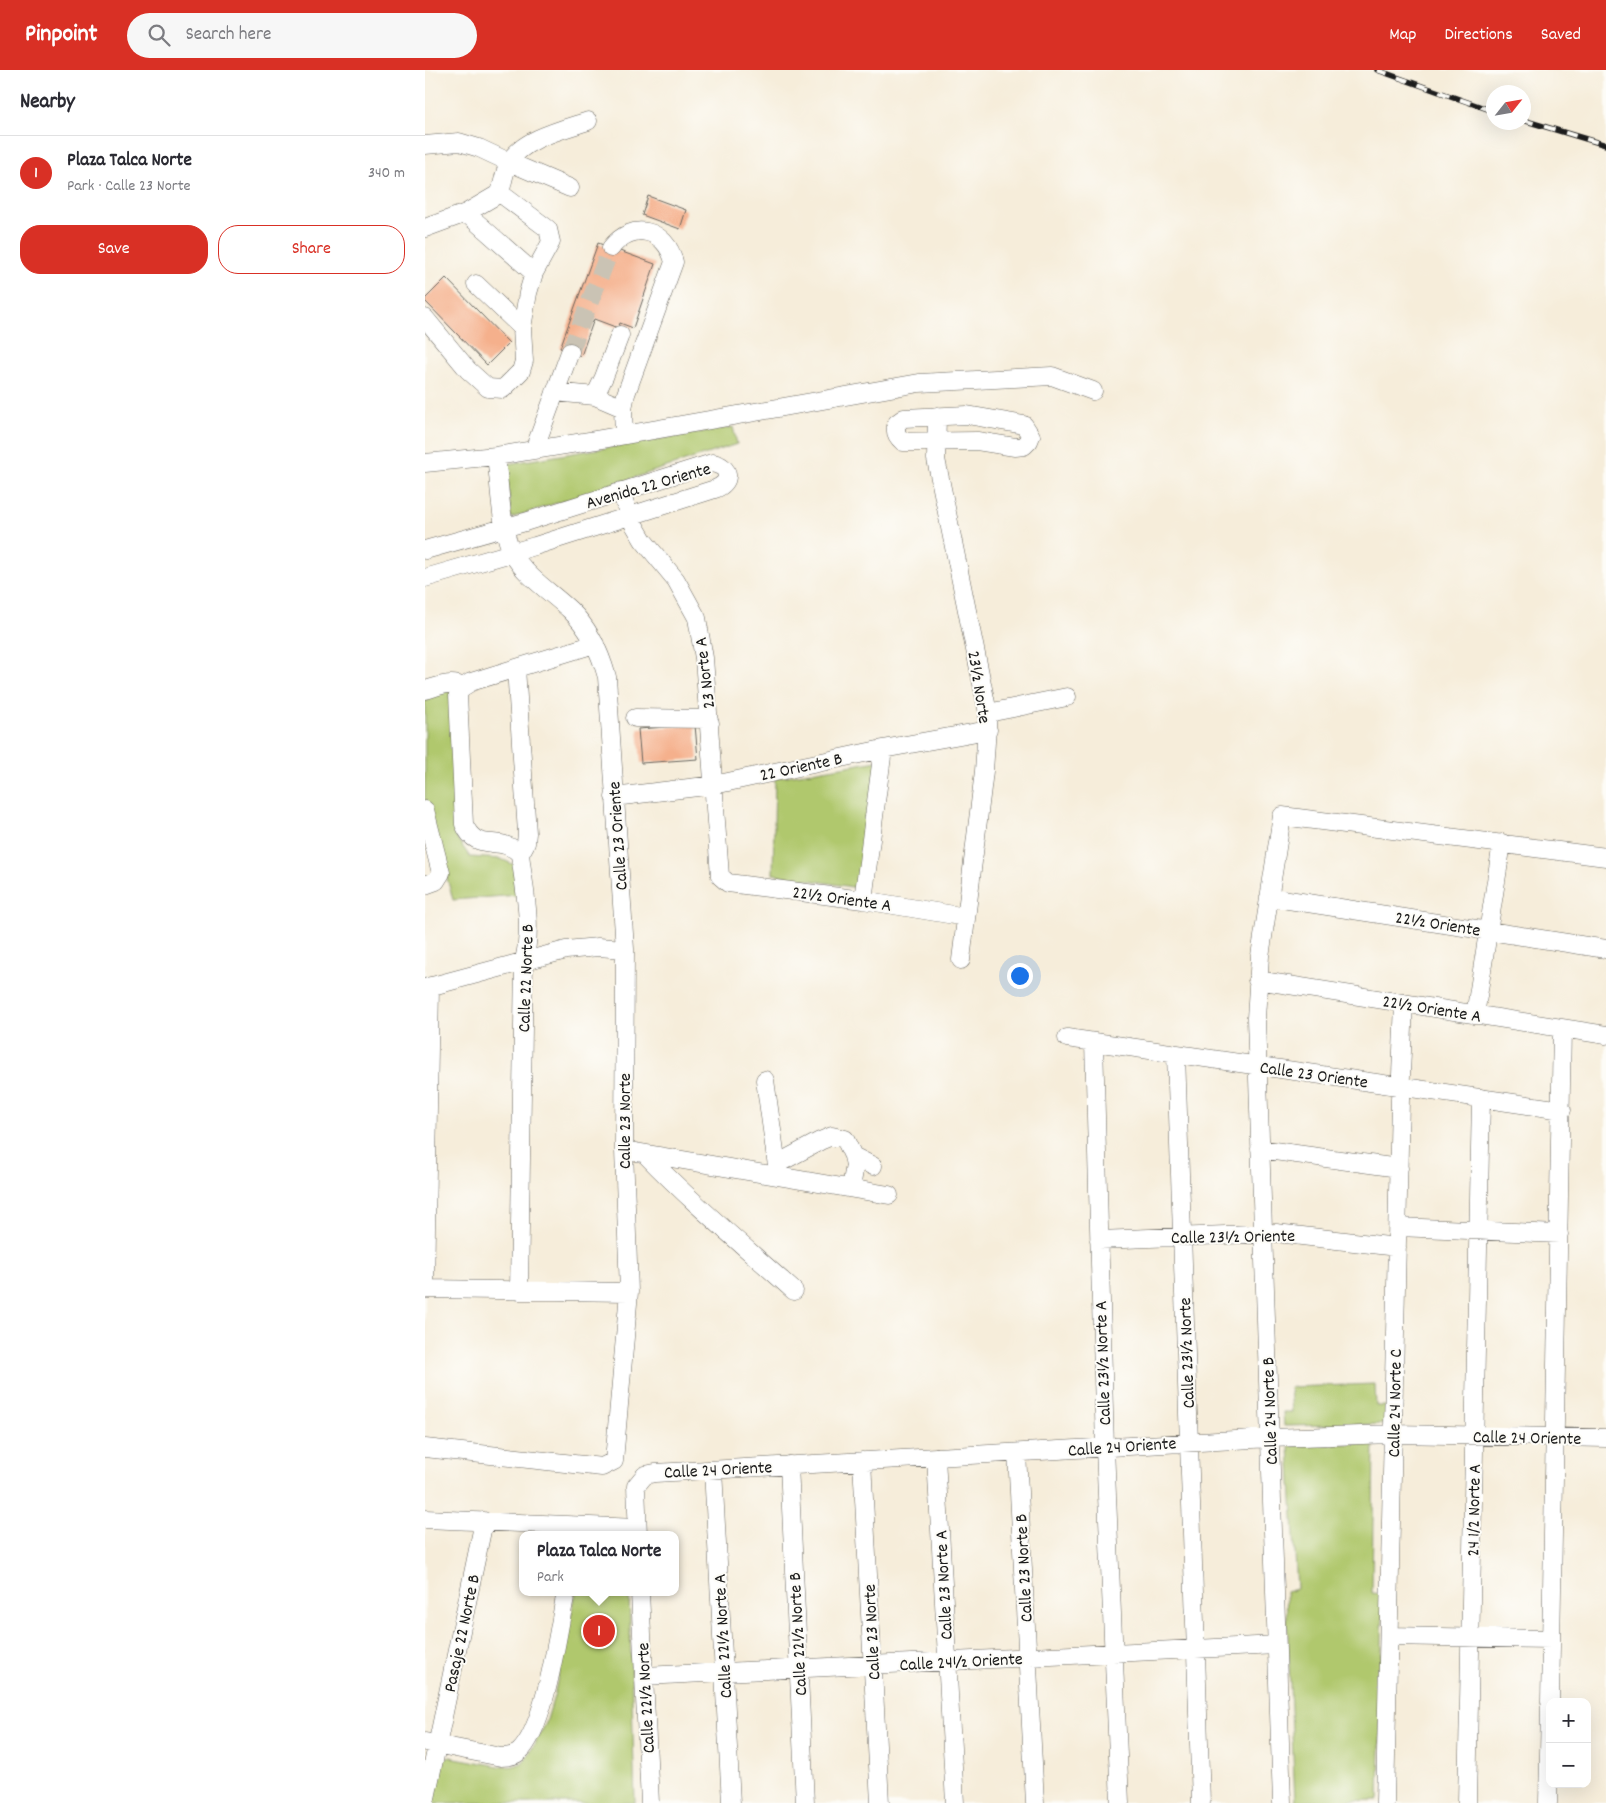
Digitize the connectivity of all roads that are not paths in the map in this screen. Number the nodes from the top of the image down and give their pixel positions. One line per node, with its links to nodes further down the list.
1 (588, 121): 3 (street)
2 (425, 145): 3 (street)
3 (509, 162): 4 (street); 5 (street)
4 (570, 188)
5 (500, 193): 6 (street); 9 (street)
6 (466, 214): 7 (street); 9 (street)
7 (425, 228)
8 (611, 248): 18 (street)
9 (534, 273): 12 (street)
10 (476, 284): 12 (street)
11 (425, 318): 12 (street)
12 (522, 328)
13 (620, 335): 17 (street)
14 (570, 352): 16 (street)
15 (1093, 391): 20 (street)
16 (555, 392): 17 (street); 22 (street)
17 (595, 396): 18 (street)
18 (623, 408): 20 (street)
19 (937, 416): 21 (street, 23½ Norte); 21 (street); 21 (street)
20 (624, 435): 22 (street)
21 (936, 440): 37 (street, 23½ Norte)
22 (534, 450): 23 (street)
23 (497, 456): 24 (street); 27 (street)
24 (425, 463)
25 (621, 491): 26 (street, 23 Norte A); 26 (street, Avenida 22 Oriente); 27 (street, Avenida 22 Oriente)
26 (629, 516): 29 (street, Avenida 22 Oriente); 38 (street, 23 Norte A)
27 (505, 528): 28 (street, Avenida 22 Oriente); 29 (street)
28 (425, 550)
29 (512, 553): 30 (street, Avenida 22 Oriente); 31 (street, Calle 23 Oriente)
30 (425, 578)
31 (595, 644): 32 (street); 41 (street, Calle 23 Oriente)
32 (516, 668): 33 (street); 44 (street, Calle 22 Norte B)
33 (463, 688): 34 (street); 44 (street)
34 (425, 690)
35 (1067, 698): 37 (street, 22 Oriente B)
36 (635, 718): 38 (street)
37 (988, 722): 39 (street, 22 Oriente B); 50 (street, 23½ Norte)
38 (709, 723): 40 (street, 23 Norte A)
39 (883, 749): 40 (street, 22 Oriente B); 49 (street)
40 (714, 785): 41 (street, 22 Oriente B); 46 (street, 23 Norte A)
41 (614, 797): 52 (street, Calle 23 Oriente)
42 (425, 810): 47 (street)
43 (1502, 843): 45 (street); 48 (street, Calle 24 Norte B); 51 (street)
44 (521, 854): 54 (street, Calle 22 Norte B)
45 (1606, 856)
46 (720, 876): 49 (street, 22½ Oriente A)
47 (432, 881)
48 (1269, 897): 51 (street, 22½ Oriente); 56 (street, Calle 24 Norte B)
49 (863, 900): 50 (street, 22½ Oriente A)
50 (966, 917): 55 (street, 23½ Norte)
51 (1488, 930): 53 (street, 22½ Oriente); 59 (street)
52 (625, 949): 54 (street); 71 (street, Calle 23 Norte)
53 (1606, 949)
54 (524, 960): 57 (street); 87 (street, Calle 22 Norte B)
55 (961, 960)
56 (1257, 980): 58 (street, 22½ Oriente A); 65 (street, Calle 24 Norte B)
57 (428, 987): 86 (street)
58 (1404, 1004): 59 (street, 22½ Oriente A); 67 (street, Calle 24 Norte C)
59 (1475, 1015): 60 (street, 22½ Oriente A)
60 (1562, 1028): 61 (street, 22½ Oriente A); 69 (street)
61 (1606, 1035)
62 (1067, 1038): 63 (street, Calle 23 Oriente)
63 (1094, 1042): 64 (street, Calle 23 Oriente); 84 (street, Calle 23½ Norte A)
64 (1176, 1054): 65 (street, Calle 23 Oriente); 83 (street, Calle 23½ Norte)
65 (1258, 1066): 67 (street, Calle 23 Oriente); 70 (street, Calle 24 Norte B)
66 (765, 1080): 76 (street)
67 (1401, 1086): 68 (street, Calle 23 Oriente); 75 (street, Calle 24 Norte C)
68 (1481, 1098): 69 (street, Calle 23 Oriente); 80 (street, 24 1/2 Norte A)
69 (1562, 1110): 82 (street)
70 (1260, 1149): 75 (street); 81 (street, Calle 24 Norte B)
71 (624, 1150): 72 (street); 89 (street, Calle 23 Norte)
72 (645, 1154): 76 (street); 88 (street)
73 (853, 1156): 74 (street); 76 (street); 77 (street)
74 (873, 1166)
75 (1399, 1168): 79 (street, Calle 24 Norte C)
76 (777, 1170): 77 (street)
77 (851, 1188): 78 (street)
78 (889, 1195)
79 (1398, 1227): 80 (street); 85 (street, Calle 24 Norte C)
80 (1478, 1230): 82 (street); 91 (street, 24 1/2 Norte A)
81 (1263, 1232): 83 (street, Calle 23½ Oriente); 85 (street, Calle 23½ Oriente); 93 (street, Calle 24 Norte B)
82 (1559, 1234): 92 (street)
83 (1182, 1236): 84 (street, Calle 23½ Oriente); 95 (street, Calle 23½ Norte)
84 (1099, 1240): 97 (street, Calle 23½ Norte A)
85 (1397, 1247): 90 (street, Calle 24 Norte C)
86 (425, 1289): 87 (street)
87 (519, 1291): 89 (street)
88 (794, 1291)
89 (629, 1292): 96 (street, Calle 23 Norte)
90 (1393, 1434): 91 (street, Calle 24 Oriente); 93 (street, Calle 24 Oriente); 109 (street, Calle 24 Norte C)
91 (1474, 1436): 92 (street, Calle 24 Oriente); 110 (street, 24 1/2 Norte A)
92 (1555, 1437): 94 (street, Calle 24 Oriente); 111 (street)
93 (1270, 1438): 95 (street, Calle 24 Oriente); 112 (street, Calle 24 Norte B)
94 (1606, 1438)
95 (1189, 1442): 97 (street, Calle 24 Oriente); 113 (street, Calle 23½ Norte)
96 (425, 1448)
97 (1105, 1448): 98 (street, Calle 24 Oriente); 114 (street, Calle 23½ Norte A)
98 (1017, 1453): 99 (street, Calle 24 Oriente); 115 (street, Calle 23 Norte B)
99 (937, 1457): 100 (street, Calle 24 Oriente); 116 (street, Calle 23 Norte A)
100 (862, 1461): 101 (street, Calle 24 Oriente); 117 (street, Calle 23 Norte)
101 (789, 1465): 102 (street, Calle 24 Oriente); 118 (street, Calle 22½ Norte B)
102 (713, 1470): 106 (street, Calle 24 Oriente); 119 (street, Calle 22½ Norte A)
103 (425, 1519): 104 (street)
104 (484, 1522): 105 (street); 122 (street, Pasaje 22 Norte B)
105 (574, 1530): 106 (street)
106 (638, 1531)
107 (565, 1596): 122 (street)
108 (640, 1596): 120 (street, Calle 22½ Norte)
109 (1389, 1636): 110 (street); 134 (street, Calle 24 Norte C)
110 (1471, 1637): 111 (street); 135 (street, 24 1/2 Norte A)
111 (1551, 1639): 121 (street)
112 (1277, 1646): 113 (street, Calle 24½ Oriente); 133 (street, Calle 24 Norte B)
113 (1196, 1650): 114 (street, Calle 24½ Oriente); 132 (street, Calle 23½ Norte)
114 (1114, 1653): 115 (street, Calle 24½ Oriente); 131 (street, Calle 23½ Norte A)
115 (1027, 1658): 116 (street, Calle 24½ Oriente); 130 (street, Calle 23 Norte B)
116 (947, 1661): 117 (street, Calle 24½ Oriente); 129 (street, Calle 23 Norte A)
117 (873, 1665): 118 (street, Calle 24½ Oriente); 128 (street, Calle 23 Norte)
118 (799, 1669): 119 (street, Calle 24½ Oriente); 127 (street, Calle 22½ Norte B)
119 (724, 1672): 120 (street, Calle 24½ Oriente); 126 (street, Calle 22½ Norte A)
120 (644, 1676): 125 (street, Calle 22½ Norte)
121 (1550, 1698)
122 (431, 1743): 124 (street, Pasaje 22 Norte B)
123 (1549, 1743): 136 (street)
124 (425, 1803)
125 (650, 1803)
126 (731, 1803)
127 (805, 1803)
128 (881, 1803)
129 (955, 1803)
130 (1035, 1803)
131 (1120, 1803)
132 (1201, 1803)
133 (1282, 1803)
134 (1385, 1803)
135 (1467, 1803)
136 (1548, 1803)

